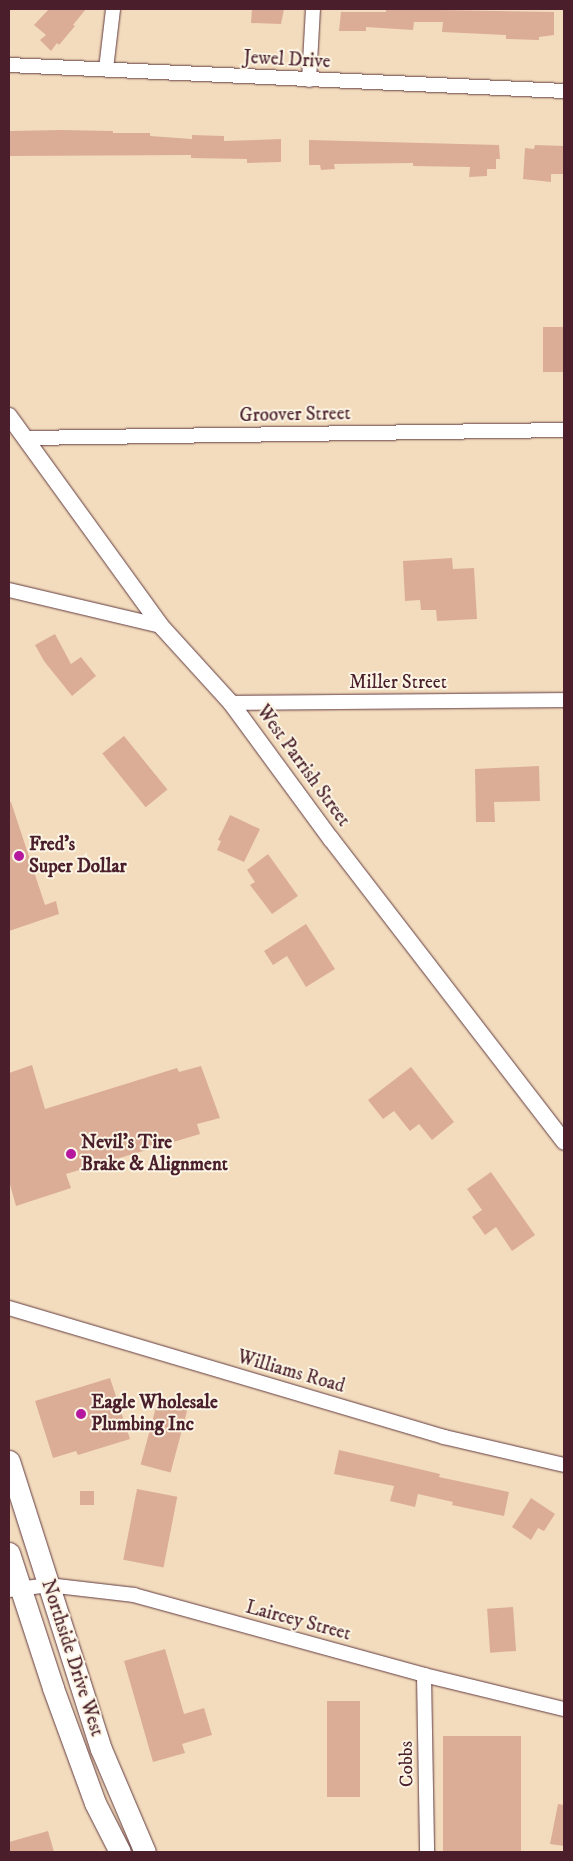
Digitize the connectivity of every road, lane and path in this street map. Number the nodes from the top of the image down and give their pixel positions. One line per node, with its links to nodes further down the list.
1 (113, 9): 4 (street)
2 (313, 9): 5 (street)
3 (9, 65): 4 (street, Jewel Drive)
4 (106, 68): 5 (street, Jewel Drive)
5 (309, 80): 6 (street, Jewel Drive)
6 (564, 91)
7 (9, 416): 9 (street, West Parrish Street)
8 (564, 430): 9 (street, Groover Street)
9 (26, 438): 11 (street, West Parrish Street)
10 (9, 590): 11 (street)
11 (161, 626): 13 (street, West Parrish Street)
12 (564, 700): 13 (street, Miller Street)
13 (231, 703): 14 (street, West Parrish Street)
14 (564, 1142)
15 (9, 1308): 17 (street, Williams Road)
16 (9, 1461): 19 (main road, Northside Drive West)
17 (564, 1465)
18 (9, 1553): 20 (main road, Northside Drive West)
19 (48, 1585): 20 (street, Laircey Street); 21 (street, Laircey Street); 24 (main road, Northside Drive West)
20 (14, 1589): 23 (main road, Northside Drive West)
21 (424, 1675): 22 (street, Laircey Street); 25 (street, Cobbs)
22 (564, 1709)
23 (120, 1852)
24 (145, 1852)
25 (427, 1852)

